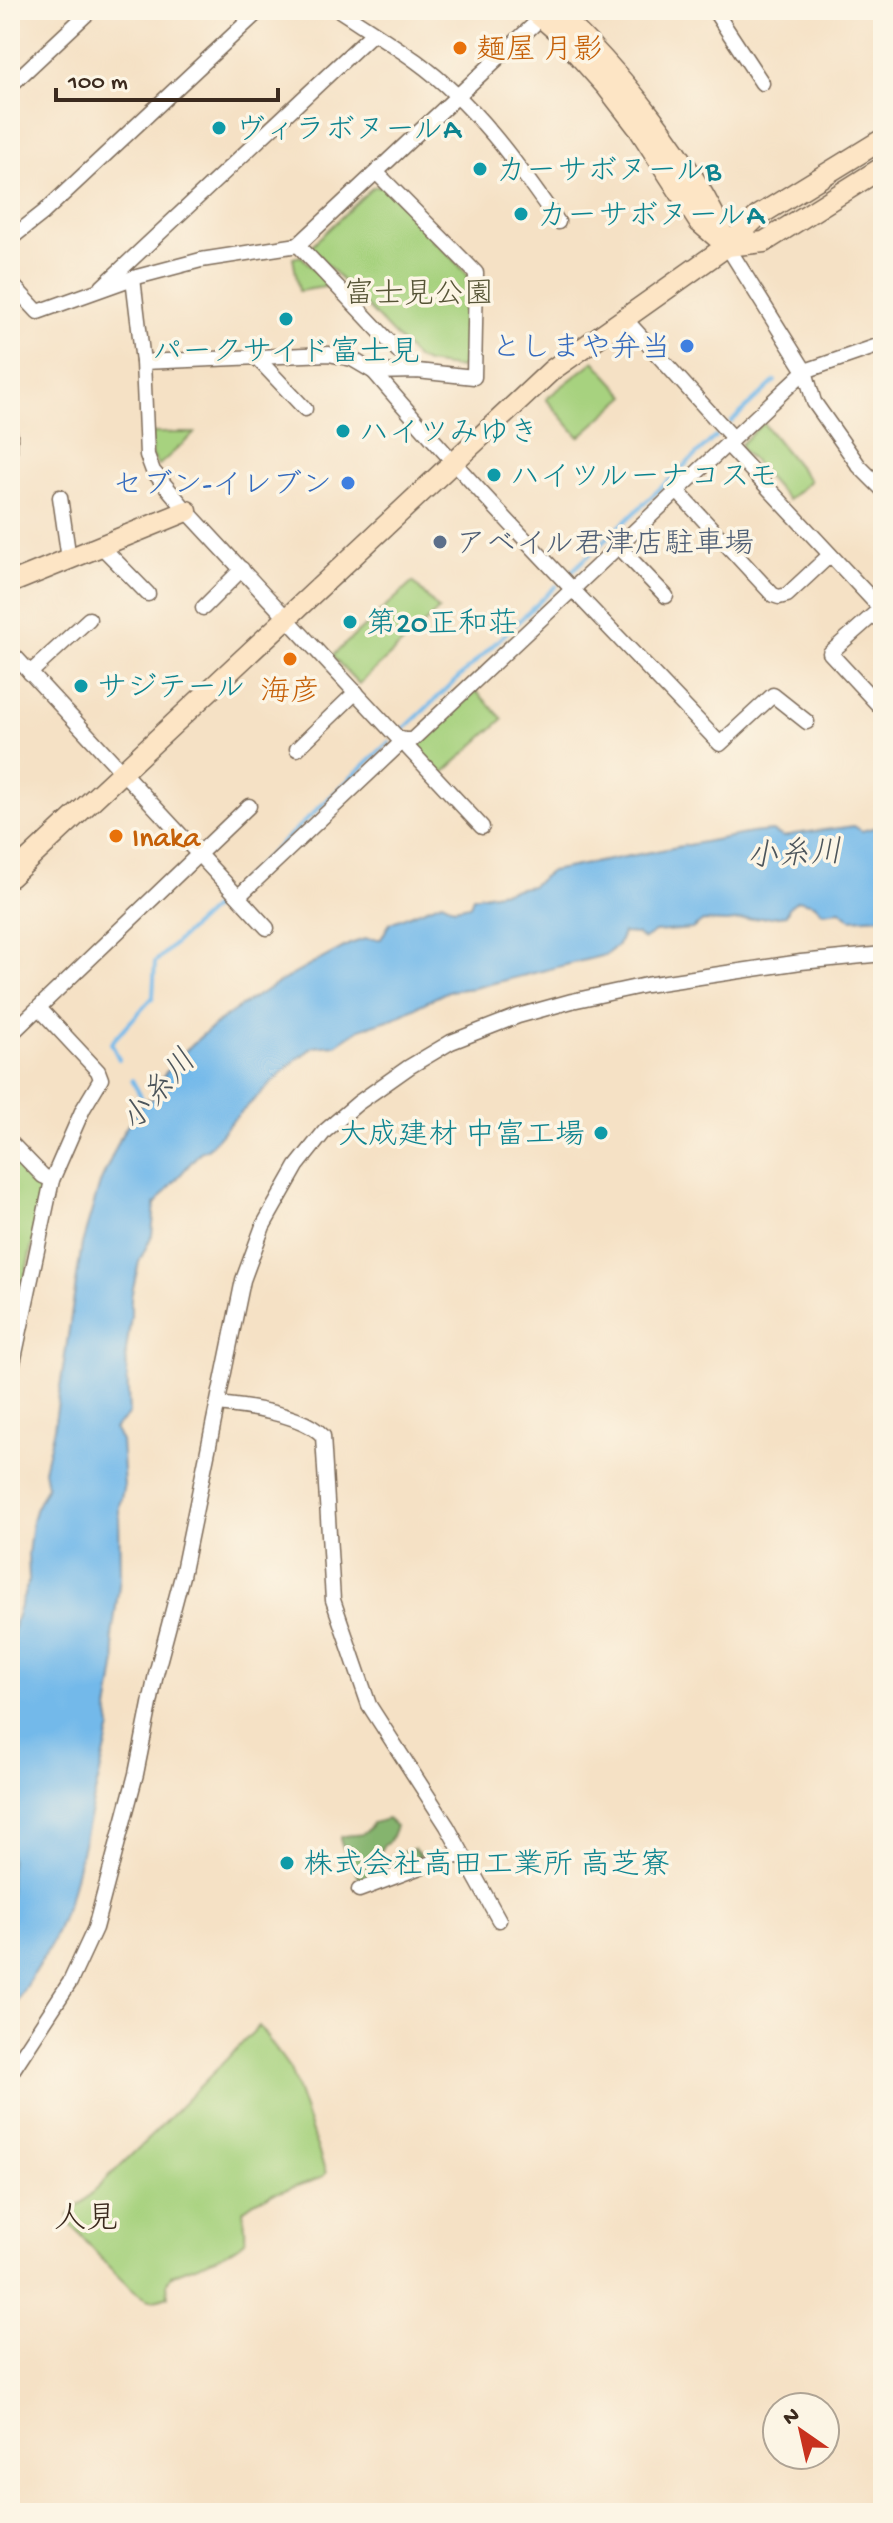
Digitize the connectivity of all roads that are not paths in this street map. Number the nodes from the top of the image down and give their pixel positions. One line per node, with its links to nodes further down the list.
1 (91, 10): 8 (street)
2 (260, 10): 14 (street)
3 (339, 10): 6 (street)
4 (714, 10): 7 (street)
5 (544, 12): 9 (street); 16 (street)
6 (373, 33): 9 (street); 19 (street)
7 (762, 83)
8 (10, 86)
9 (458, 97): 12 (street); 13 (street)
10 (883, 139): 16 (street)
11 (883, 167): 16 (street)
12 (377, 173): 15 (street); 24 (street)
13 (558, 222)
14 (10, 239)
15 (298, 245): 17 (street); 24 (street)
16 (727, 246): 20 (street); 25 (street)
17 (133, 278): 19 (street); 23 (street)
18 (10, 282): 19 (street)
19 (101, 289)
20 (625, 319): 29 (street); 31 (street)
21 (883, 344): 25 (street)
22 (257, 358): 23 (street); 26 (street); 27 (street)
23 (143, 362): 35 (street)
24 (417, 371): 26 (street)
25 (805, 371): 29 (street); 32 (street)
26 (374, 372): 31 (street)
27 (305, 409)
28 (10, 433): 30 (street)
29 (730, 441): 33 (street); 38 (street)
30 (10, 451)
31 (451, 462): 42 (street); 47 (street)
32 (883, 490)
33 (678, 492): 37 (street); 38 (street)
34 (60, 497): 39 (street)
35 (187, 511): 36 (street); 40 (street)
36 (101, 546): 39 (street); 43 (street)
37 (619, 547): 42 (street); 44 (street)
38 (830, 555): 46 (street)
39 (69, 559): 41 (street)
40 (242, 569): 45 (street); 47 (street)
41 (10, 583)
42 (574, 589): 53 (street); 54 (street)
43 (148, 594)
44 (666, 596)
45 (203, 608)
46 (882, 610): 52 (street)
47 (287, 617): 51 (street); 56 (street)
48 (89, 619): 50 (street)
49 (10, 651): 50 (street)
50 (30, 673): 56 (street)
51 (356, 692): 54 (street); 55 (street)
52 (883, 710)
53 (807, 722)
54 (404, 740): 58 (street); 61 (street)
55 (297, 749)
56 (123, 771): 59 (street); 60 (street)
57 (249, 806): 59 (street)
58 (482, 827)
59 (200, 853): 61 (street); 64 (street)
60 (10, 877)
61 (239, 896): 62 (street)
62 (267, 928)
63 (883, 954): 71 (street)
64 (39, 1008): 65 (street); 67 (street)
65 (10, 1035)
66 (10, 1142): 67 (street)
67 (52, 1180): 69 (street)
68 (10, 1291): 69 (street)
69 (25, 1302): 70 (street)
70 (10, 1377)
71 (218, 1404): 72 (street); 75 (street)
72 (463, 1855): 73 (street); 74 (street)
73 (359, 1890)
74 (499, 1920)
75 (10, 2074)

